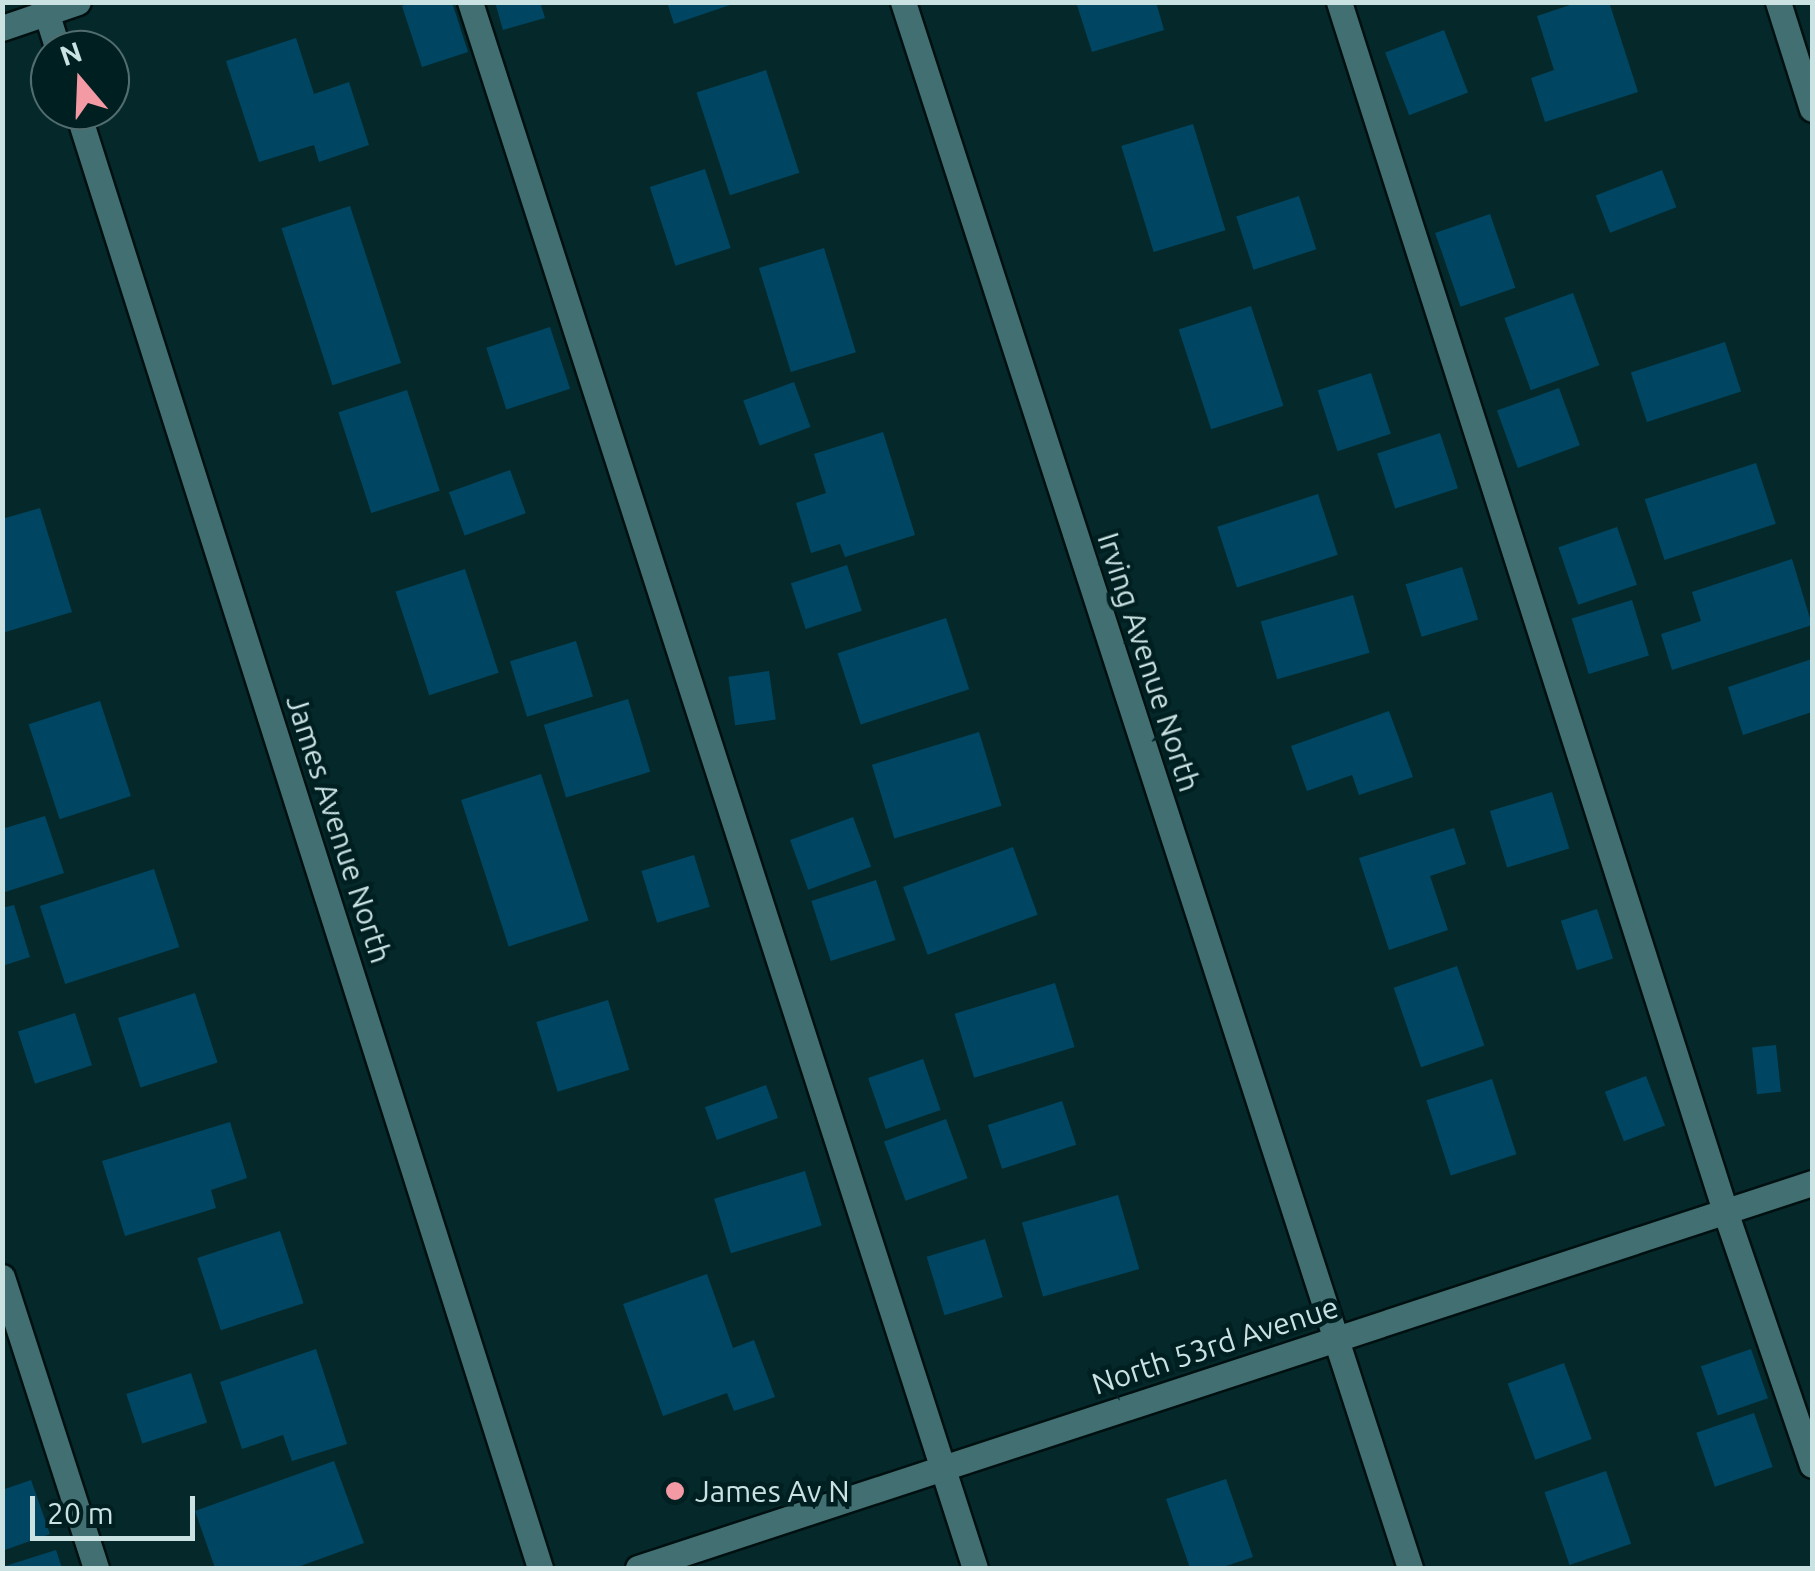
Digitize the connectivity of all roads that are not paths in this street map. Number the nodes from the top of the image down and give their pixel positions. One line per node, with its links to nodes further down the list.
1 (78, 2): 6 (street)
2 (470, 2): 15 (street)
3 (903, 2): 13 (street, Irving Avenue North)
4 (1339, 2): 11 (street)
5 (1778, 2): 8 (street)
6 (44, 8): 7 (street)
7 (2, 28)
8 (1812, 109)
9 (83, 130): 17 (street, James Avenue North)
10 (1812, 1183): 11 (street, North 53rd Avenue)
11 (1726, 1214): 13 (street, North 53rd Avenue); 14 (street)
12 (2, 1278): 16 (street)
13 (1332, 1342): 15 (street, North 53rd Avenue); 20 (street, Irving Avenue North)
14 (1812, 1465)
15 (940, 1466): 18 (street, North 53rd Avenue); 19 (street)
16 (96, 1568)
17 (540, 1568)
18 (638, 1568)
19 (975, 1568)
20 (1410, 1568)

